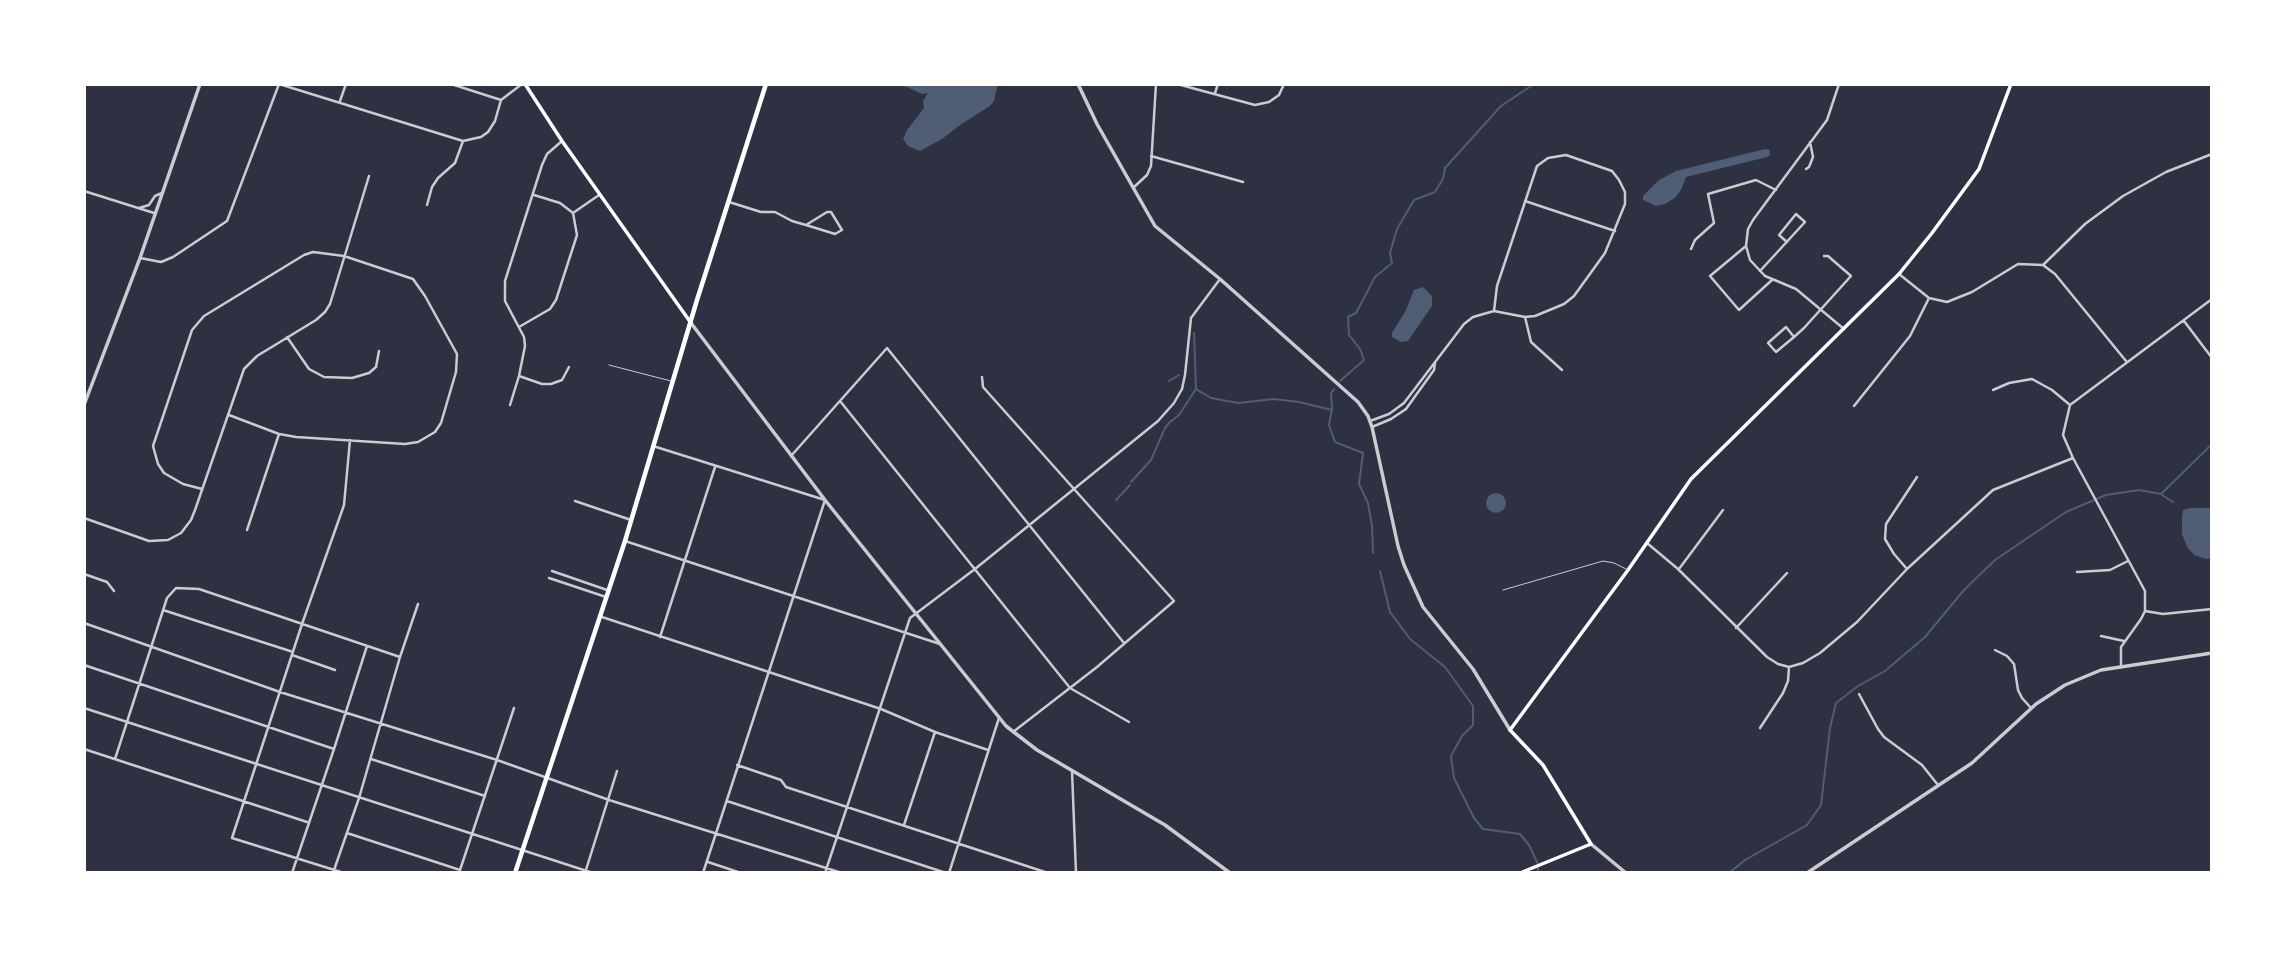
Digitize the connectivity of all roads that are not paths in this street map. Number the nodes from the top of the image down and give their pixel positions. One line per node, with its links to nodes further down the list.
1 (200, 84): 28 (street)
2 (279, 84): 16 (street); 44 (street)
3 (346, 84): 16 (street)
4 (451, 84): 15 (street)
5 (524, 84): 15 (street); 18 (main road)
6 (766, 84): 32 (main road)
7 (1078, 84): 25 (street)
8 (1156, 84): 21 (street)
9 (1177, 84): 14 (street)
10 (1218, 84): 14 (street)
11 (1284, 84): 14 (street)
12 (1839, 84): 19 (street)
13 (2011, 84): 47 (main road)
14 (1215, 93)
15 (501, 100): 17 (street)
16 (340, 102): 17 (street)
17 (463, 141): 33 (street)
18 (562, 141): 29 (main road); 30 (street)
19 (1810, 142): 22 (street); 26 (street)
20 (2212, 153): 45 (street)
21 (1151, 156): 24 (street); 25 (street)
22 (1806, 169)
23 (369, 176): 42 (street)
24 (1243, 182)
25 (1133, 188): 48 (street)
26 (1776, 190): 40 (street); 41 (street)
27 (84, 191): 34 (street)
28 (162, 192): 34 (street); 35 (street)
29 (600, 194): 36 (street); 56 (main road)
30 (534, 195): 36 (street); 57 (street)
31 (1525, 201): 38 (street); 38 (street); 53 (street)
32 (729, 202): 37 (street); 56 (main road)
33 (427, 205)
34 (139, 208): 35 (street)
35 (154, 213): 44 (street)
36 (573, 213): 57 (street)
37 (806, 225): 37 (street)
38 (1615, 231): 54 (street)
39 (1787, 242): 39 (street); 46 (street)
40 (1746, 246): 46 (street); 49 (street)
41 (1691, 249)
42 (344, 256): 59 (street); 81 (street); 88 (street)
43 (1824, 257): 52 (street)
44 (141, 258): 73 (street)
45 (2043, 265): 50 (street); 63 (street)
46 (1760, 272): 49 (street)
47 (1899, 274): 50 (street); 58 (main road)
48 (1220, 279): 78 (street); 87 (street)
49 (1772, 281): 52 (street)
50 (1929, 298): 75 (street)
51 (2212, 299): 55 (street)
52 (1821, 309): 58 (street); 60 (street)
53 (1494, 311): 54 (street); 64 (street)
54 (1525, 317): 67 (street)
55 (2184, 321): 62 (street); 63 (street)
56 (691, 323): 70 (main road); 83 (street)
57 (519, 327): 68 (street)
58 (1844, 329): 97 (main road)
59 (287, 337): 61 (street); 77 (street)
60 (1794, 337): 60 (street)
61 (379, 351)
62 (2212, 358)
63 (2127, 362): 76 (street)
64 (1435, 363): 78 (street); 79 (street)
65 (609, 365): 70 (lane)
66 (569, 367): 68 (street)
67 (1562, 370)
68 (519, 376): 74 (street)
69 (982, 377): 87 (street)
70 (673, 382): 82 (main road)
71 (1993, 390): 76 (street)
72 (839, 401): 83 (street); 94 (street); 100 (street)
73 (84, 405)
74 (510, 405)
75 (1854, 405)
76 (2070, 405): 84 (street)
77 (229, 415): 80 (street); 88 (street)
78 (1370, 421): 79 (street)
79 (1372, 427): 154 (street)
80 (279, 434): 81 (street); 95 (street)
81 (350, 440): 120 (street)
82 (653, 446): 85 (street); 93 (main road)
83 (791, 456): 89 (street)
84 (2073, 458): 98 (street); 102 (street)
85 (715, 467): 89 (street); 99 (street)
86 (1917, 477): 102 (street)
87 (1074, 488): 94 (street); 126 (street)
88 (202, 489): 92 (street)
89 (825, 500): 112 (street); 117 (street)
90 (575, 501): 93 (street)
91 (1723, 510): 101 (street)
92 (84, 518)
93 (631, 520): 96 (main road)
94 (1029, 524): 100 (street); 126 (street)
95 (247, 530)
96 (625, 541): 99 (street); 111 (main road)
97 (1647, 543): 101 (street); 103 (main road)
98 (2129, 561): 106 (street); 116 (street)
99 (685, 562): 112 (street); 124 (street)
100 (975, 569): 117 (street); 140 (street)
101 (1678, 569): 121 (street)
102 (1907, 569): 135 (street)
103 (1628, 570): 109 (lane); 154 (main road)
104 (552, 571): 111 (street)
105 (1787, 572): 121 (street)
106 (2077, 572)
107 (84, 574): 110 (street)
108 (550, 578): 111 (street)
109 (1503, 590)
110 (114, 591)
111 (607, 594): 118 (main road)
112 (793, 597): 122 (street); 138 (street)
113 (418, 604): 133 (street)
114 (2212, 608): 116 (street)
115 (163, 610): 120 (street); 129 (street); 132 (street)
116 (2145, 611): 125 (street)
117 (915, 613): 122 (street); 127 (street)
118 (599, 616): 124 (street); 167 (main road)
119 (84, 624): 129 (street)
120 (302, 624): 128 (street); 132 (street)
121 (1736, 628): 135 (street)
122 (904, 634): 127 (street); 146 (street)
123 (2101, 636): 125 (street)
124 (660, 637): 138 (street)
125 (2123, 641): 136 (street)
126 (1124, 643): 140 (street)
127 (940, 644): 148 (street)
128 (367, 646): 133 (street); 147 (street)
129 (152, 647): 139 (street); 141 (street)
130 (1996, 650): 145 (street)
131 (2212, 653): 136 (street)
132 (292, 654): 137 (street); 141 (street)
133 (400, 657): 151 (street)
134 (84, 665): 139 (street)
135 (1789, 667): 153 (street)
136 (2121, 667): 145 (street)
137 (335, 670)
138 (769, 671): 146 (street); 164 (street)
139 (140, 684): 149 (street); 152 (street)
140 (1070, 688): 150 (street); 156 (street)
141 (281, 692): 147 (street); 152 (street)
142 (1859, 694): 169 (street)
143 (84, 708): 149 (street)
144 (514, 708): 162 (street)
145 (2031, 708): 169 (street)
146 (881, 709): 155 (street); 175 (street)
147 (345, 712): 151 (street); 158 (street)
148 (999, 718): 156 (street); 159 (street)
149 (127, 722): 160 (street); 163 (street)
150 (1129, 722)
151 (382, 723): 161 (street); 162 (street)
152 (270, 726): 158 (street); 163 (street)
153 (1760, 728)
154 (1510, 730): 183 (main road)
155 (935, 732): 159 (street); 177 (street)
156 (1013, 733): 165 (street)
157 (84, 749): 160 (street)
158 (334, 749): 168 (street)
159 (988, 750): 182 (street)
160 (115, 759): 173 (street)
161 (371, 759): 170 (street); 171 (street)
162 (497, 760): 167 (street); 170 (street)
163 (257, 765): 168 (street); 173 (street)
164 (737, 765): 174 (street); 175 (street)
165 (1072, 770): 201 (street); 202 (street)
166 (617, 771): 172 (street)
167 (546, 777): 172 (street); 184 (main road)
168 (321, 785): 171 (street); 176 (street)
169 (1938, 785): 205 (street)
170 (485, 796): 180 (street)
171 (359, 798): 178 (street); 180 (street)
172 (609, 800): 179 (street); 190 (street)
173 (245, 801): 176 (street); 185 (street)
174 (727, 801): 179 (street); 181 (street)
175 (847, 806): 177 (street); 181 (street)
176 (309, 822): 185 (street)
177 (904, 825): 182 (street)
178 (347, 833): 188 (street); 189 (street)
179 (717, 833): 186 (street); 187 (street)
180 (472, 835): 184 (street); 189 (street)
181 (838, 838): 187 (street); 199 (street)
182 (959, 843): 199 (street); 200 (street)
183 (1591, 844): 203 (main road); 204 (street)
184 (522, 852): 190 (street); 193 (main road)
185 (297, 858): 188 (street); 191 (street)
186 (706, 862): 195 (street); 196 (street)
187 (827, 868): 197 (street); 198 (street)
188 (334, 871): 192 (street)
189 (460, 872)
190 (585, 872): 194 (street)
191 (292, 873)
192 (344, 873)
193 (515, 873)
194 (593, 873)
195 (703, 873)
196 (741, 873)
197 (825, 873)
198 (842, 873)
199 (947, 873)
200 (1048, 873)
201 (1076, 873)
202 (1230, 873)
203 (1520, 873)
204 (1626, 873)
205 (1807, 873)

